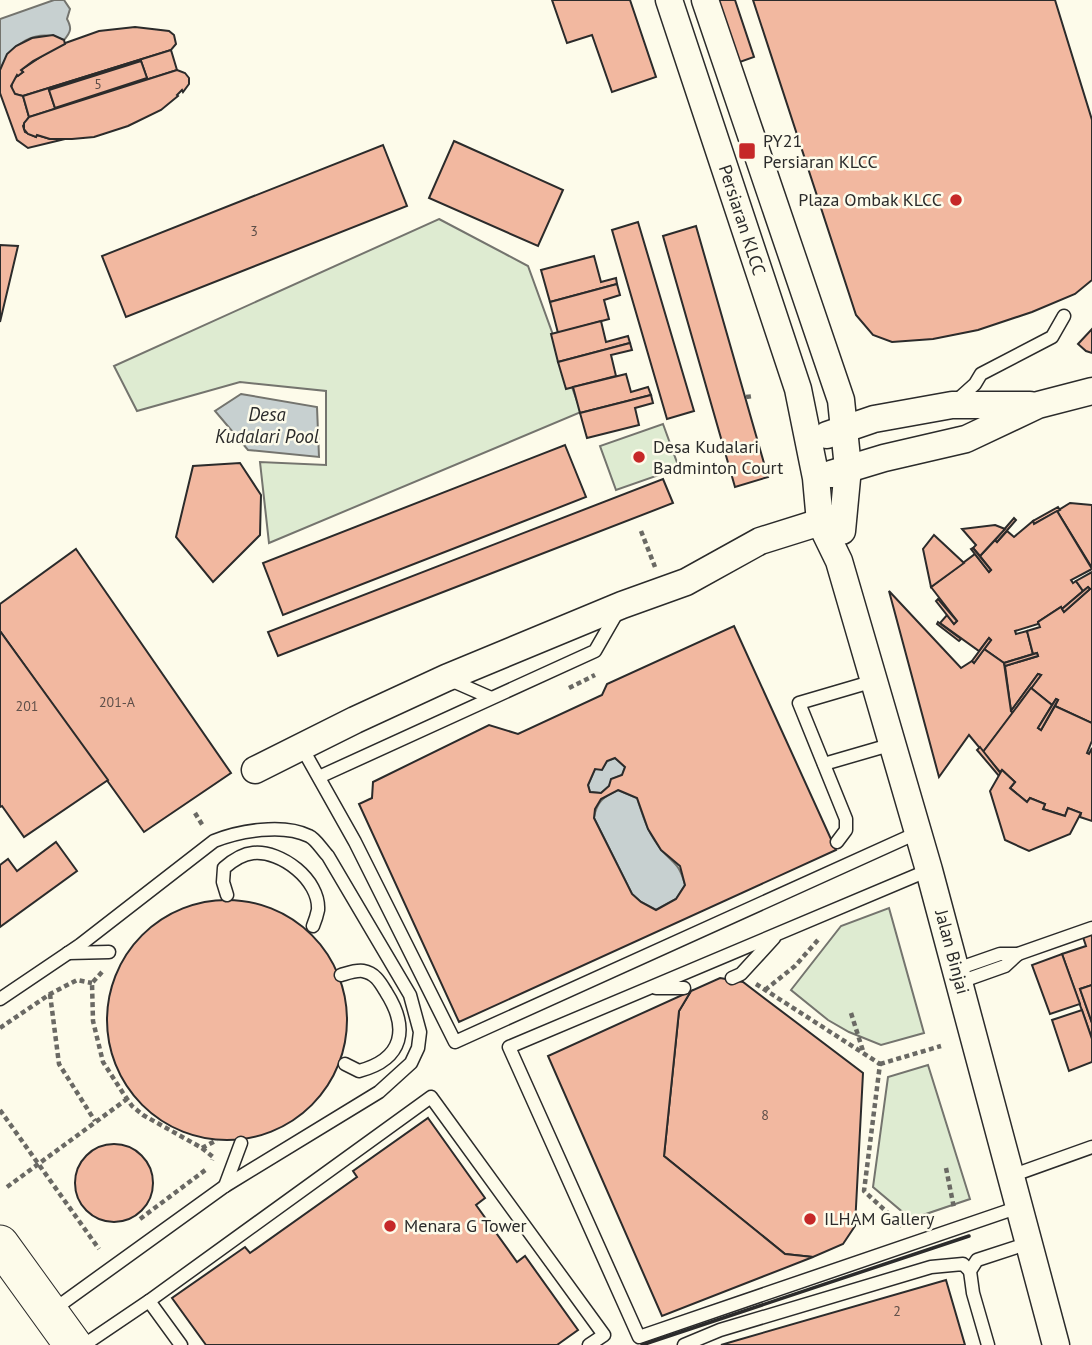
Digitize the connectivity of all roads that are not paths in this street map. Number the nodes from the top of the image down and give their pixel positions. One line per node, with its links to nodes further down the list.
1 (669, 0): 8 (street, Persiaran KLCC)
2 (705, 0): 7 (street, Persiaran KLCC)
3 (1064, 316): 5 (lane)
4 (1092, 391): 6 (street)
5 (952, 405): 6 (street); 7 (street)
6 (1038, 405): 9 (street)
7 (843, 429): 8 (street); 9 (street, Persiaran KLCC)
8 (810, 441): 10 (street, Persiaran KLCC)
9 (848, 468): 10 (street); 11 (street, Persiaran KLCC)
10 (817, 478): 11 (street, Persiaran KLCC)
11 (831, 519): 12 (street, Persiaran KLCC); 13 (street)
12 (839, 561): 15 (street, Jalan Binjai)
13 (622, 605): 14 (street); 16 (lane)
14 (446, 678): 16 (lane); 18 (street)
15 (874, 681): 17 (street, Jalan Binjai); 19 (lane)
16 (489, 697): 21 (lane)
17 (893, 744): 19 (lane); 22 (street, Jalan Binjai)
18 (301, 746): 20 (street); 21 (lane)
19 (824, 764): 23 (lane)
20 (255, 770)
21 (319, 777): 27 (lane)
22 (919, 832): 24 (street, Jalan Binjai); 27 (lane)
23 (837, 842)
24 (929, 870): 30 (lane); 35 (street, Jalan Binjai)
25 (757, 889): 27 (lane)
26 (227, 895): 28 (lane)
27 (763, 902)
28 (313, 926)
29 (1092, 928): 35 (lane)
30 (779, 933): 34 (lane); 36 (lane)
31 (109, 952): 32 (lane)
32 (67, 953): 38 (lane); 47 (lane)
33 (341, 975): 41 (lane)
34 (737, 976)
35 (958, 976): 46 (street, Jalan Binjai)
36 (650, 988): 37 (lane); 39 (lane)
37 (684, 988)
38 (0, 999)
39 (599, 1009): 40 (lane); 48 (lane)
40 (604, 1024)
41 (345, 1064)
42 (388, 1126): 43 (lane); 52 (lane); 57 (lane)
43 (394, 1139)
44 (241, 1143): 47 (lane)
45 (1092, 1147): 46 (lane)
46 (1011, 1175): 48 (street, Jalan Binjai)
47 (225, 1186): 53 (lane)
48 (1019, 1207): 49 (street, Jalan Binjai)
49 (1029, 1243): 51 (lane); 60 (street, Jalan Binjai)
50 (0, 1244): 53 (main road)
51 (970, 1271): 58 (lane); 59 (lane)
52 (149, 1301): 55 (lane); 56 (lane)
53 (49, 1312): 54 (main road)
54 (73, 1345)
55 (84, 1345)
56 (181, 1345)
57 (589, 1345)
58 (684, 1345)
59 (988, 1345)
60 (1056, 1345)

